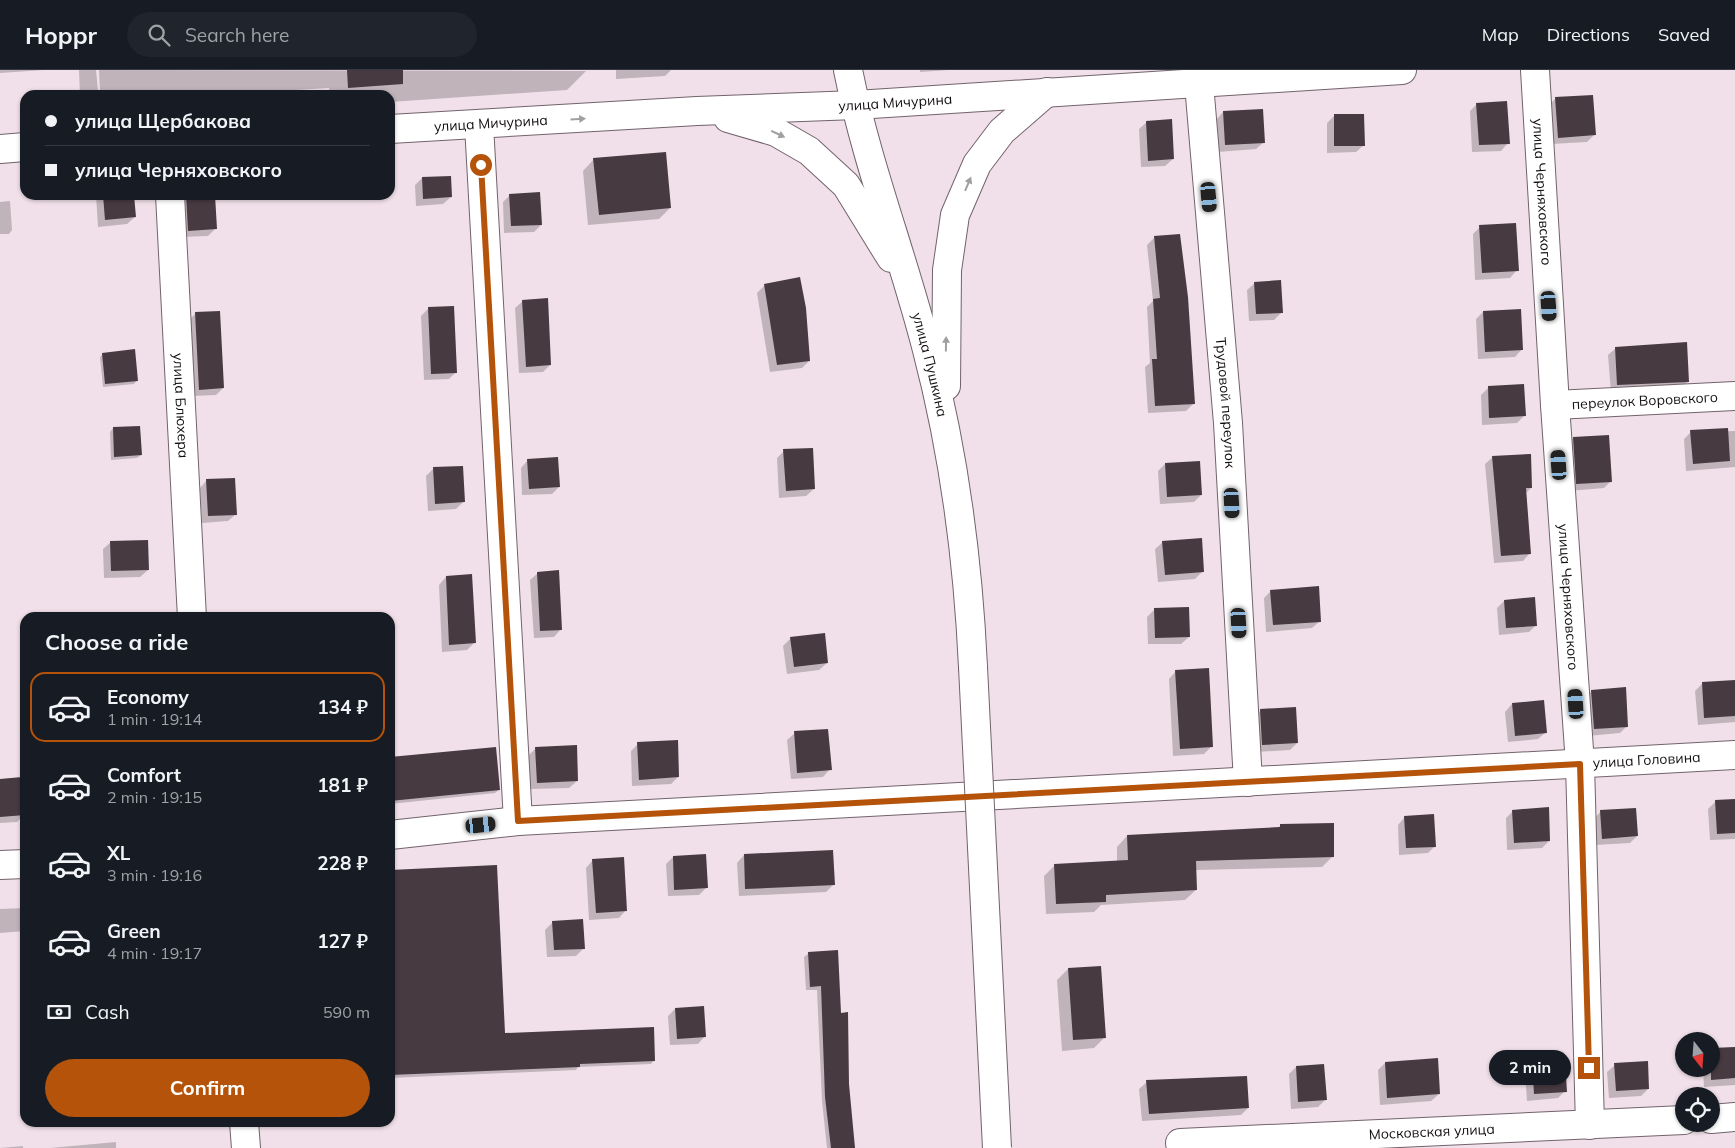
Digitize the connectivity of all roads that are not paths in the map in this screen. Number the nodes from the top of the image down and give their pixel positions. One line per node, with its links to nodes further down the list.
1 (848, 70): 6 (street, улица Пушкина)
2 (1402, 70): 4 (street, улица Мичурина)
3 (1535, 70): 15 (street, улица Черняховского)
4 (1199, 84): 5 (street, улица Мичурина); 20 (street, Трудовой переулок)
5 (1047, 92): 6 (street, улица Мичурина); 16 (street, one-way to 5)
6 (856, 105): 7 (street, улица Мичурина); 13 (street, улица Пушкина)
7 (697, 111): 8 (street, улица Мичурина, one-way to 7); 13 (street, one-way to 13)
8 (479, 125): 9 (street, улица Мичурина); 21 (street)
9 (395, 129)
10 (20, 147): 11 (street)
11 (0, 149)
12 (170, 200): 17 (street, улица Блюхера)
13 (912, 293): 16 (street, улица Пушкина)
14 (1735, 396): 15 (street, переулок Воровского)
15 (1555, 405): 19 (street, улица Черняховского)
16 (945, 427): 32 (street, улица Пушкина, bridge)
17 (192, 612)
18 (1735, 755): 19 (street, улица Головина)
19 (1580, 764): 20 (street, улица Головина); 28 (street, улица Черняховского)
20 (1248, 782): 21 (street, улица Головина)
21 (518, 821): 22 (street, улица Головина)
22 (395, 833)
23 (20, 864): 24 (street)
24 (0, 865)
25 (1735, 1117): 26 (street)
26 (1720, 1118)
27 (1675, 1120): 28 (street, Московская улица)
28 (1590, 1125): 30 (street, Московская улица)
29 (244, 1127): 31 (street)
30 (1180, 1143)
31 (246, 1148)
32 (997, 1148)

